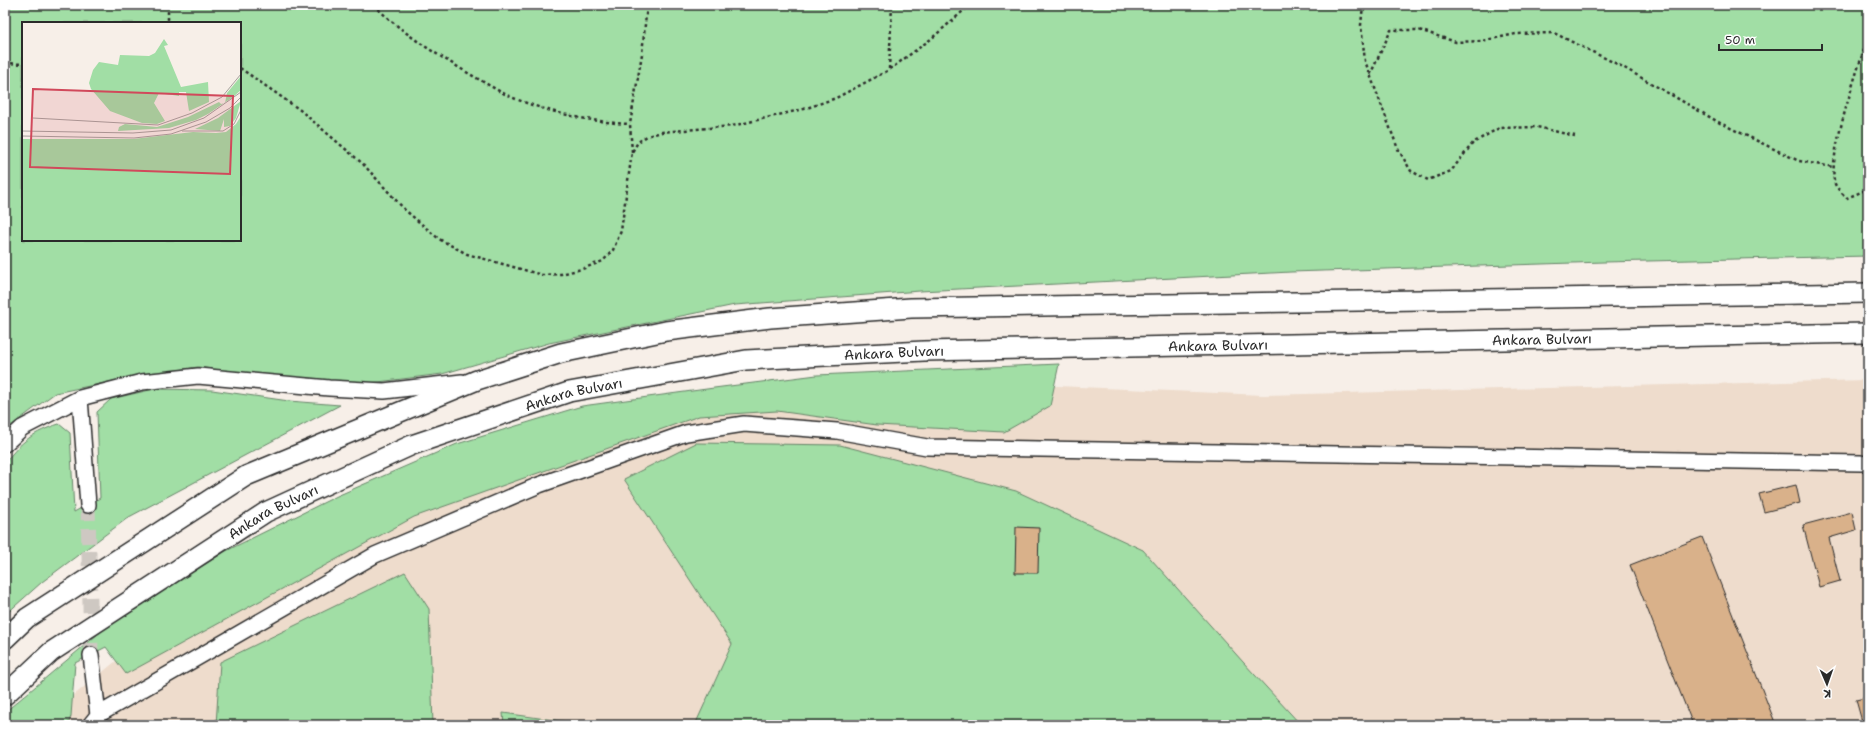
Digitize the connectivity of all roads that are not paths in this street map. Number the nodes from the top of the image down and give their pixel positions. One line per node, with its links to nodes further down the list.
1 (1868, 293): 3 (main road)
2 (1868, 333): 10 (main road, Ankara Bulvarı)
3 (477, 380): 4 (street); 8 (main road)
4 (80, 398): 5 (street); 7 (street)
5 (5, 444)
6 (1861, 463): 11 (street)
7 (88, 505)
8 (5, 639)
9 (92, 655): 11 (street)
10 (5, 694)
11 (94, 720)

